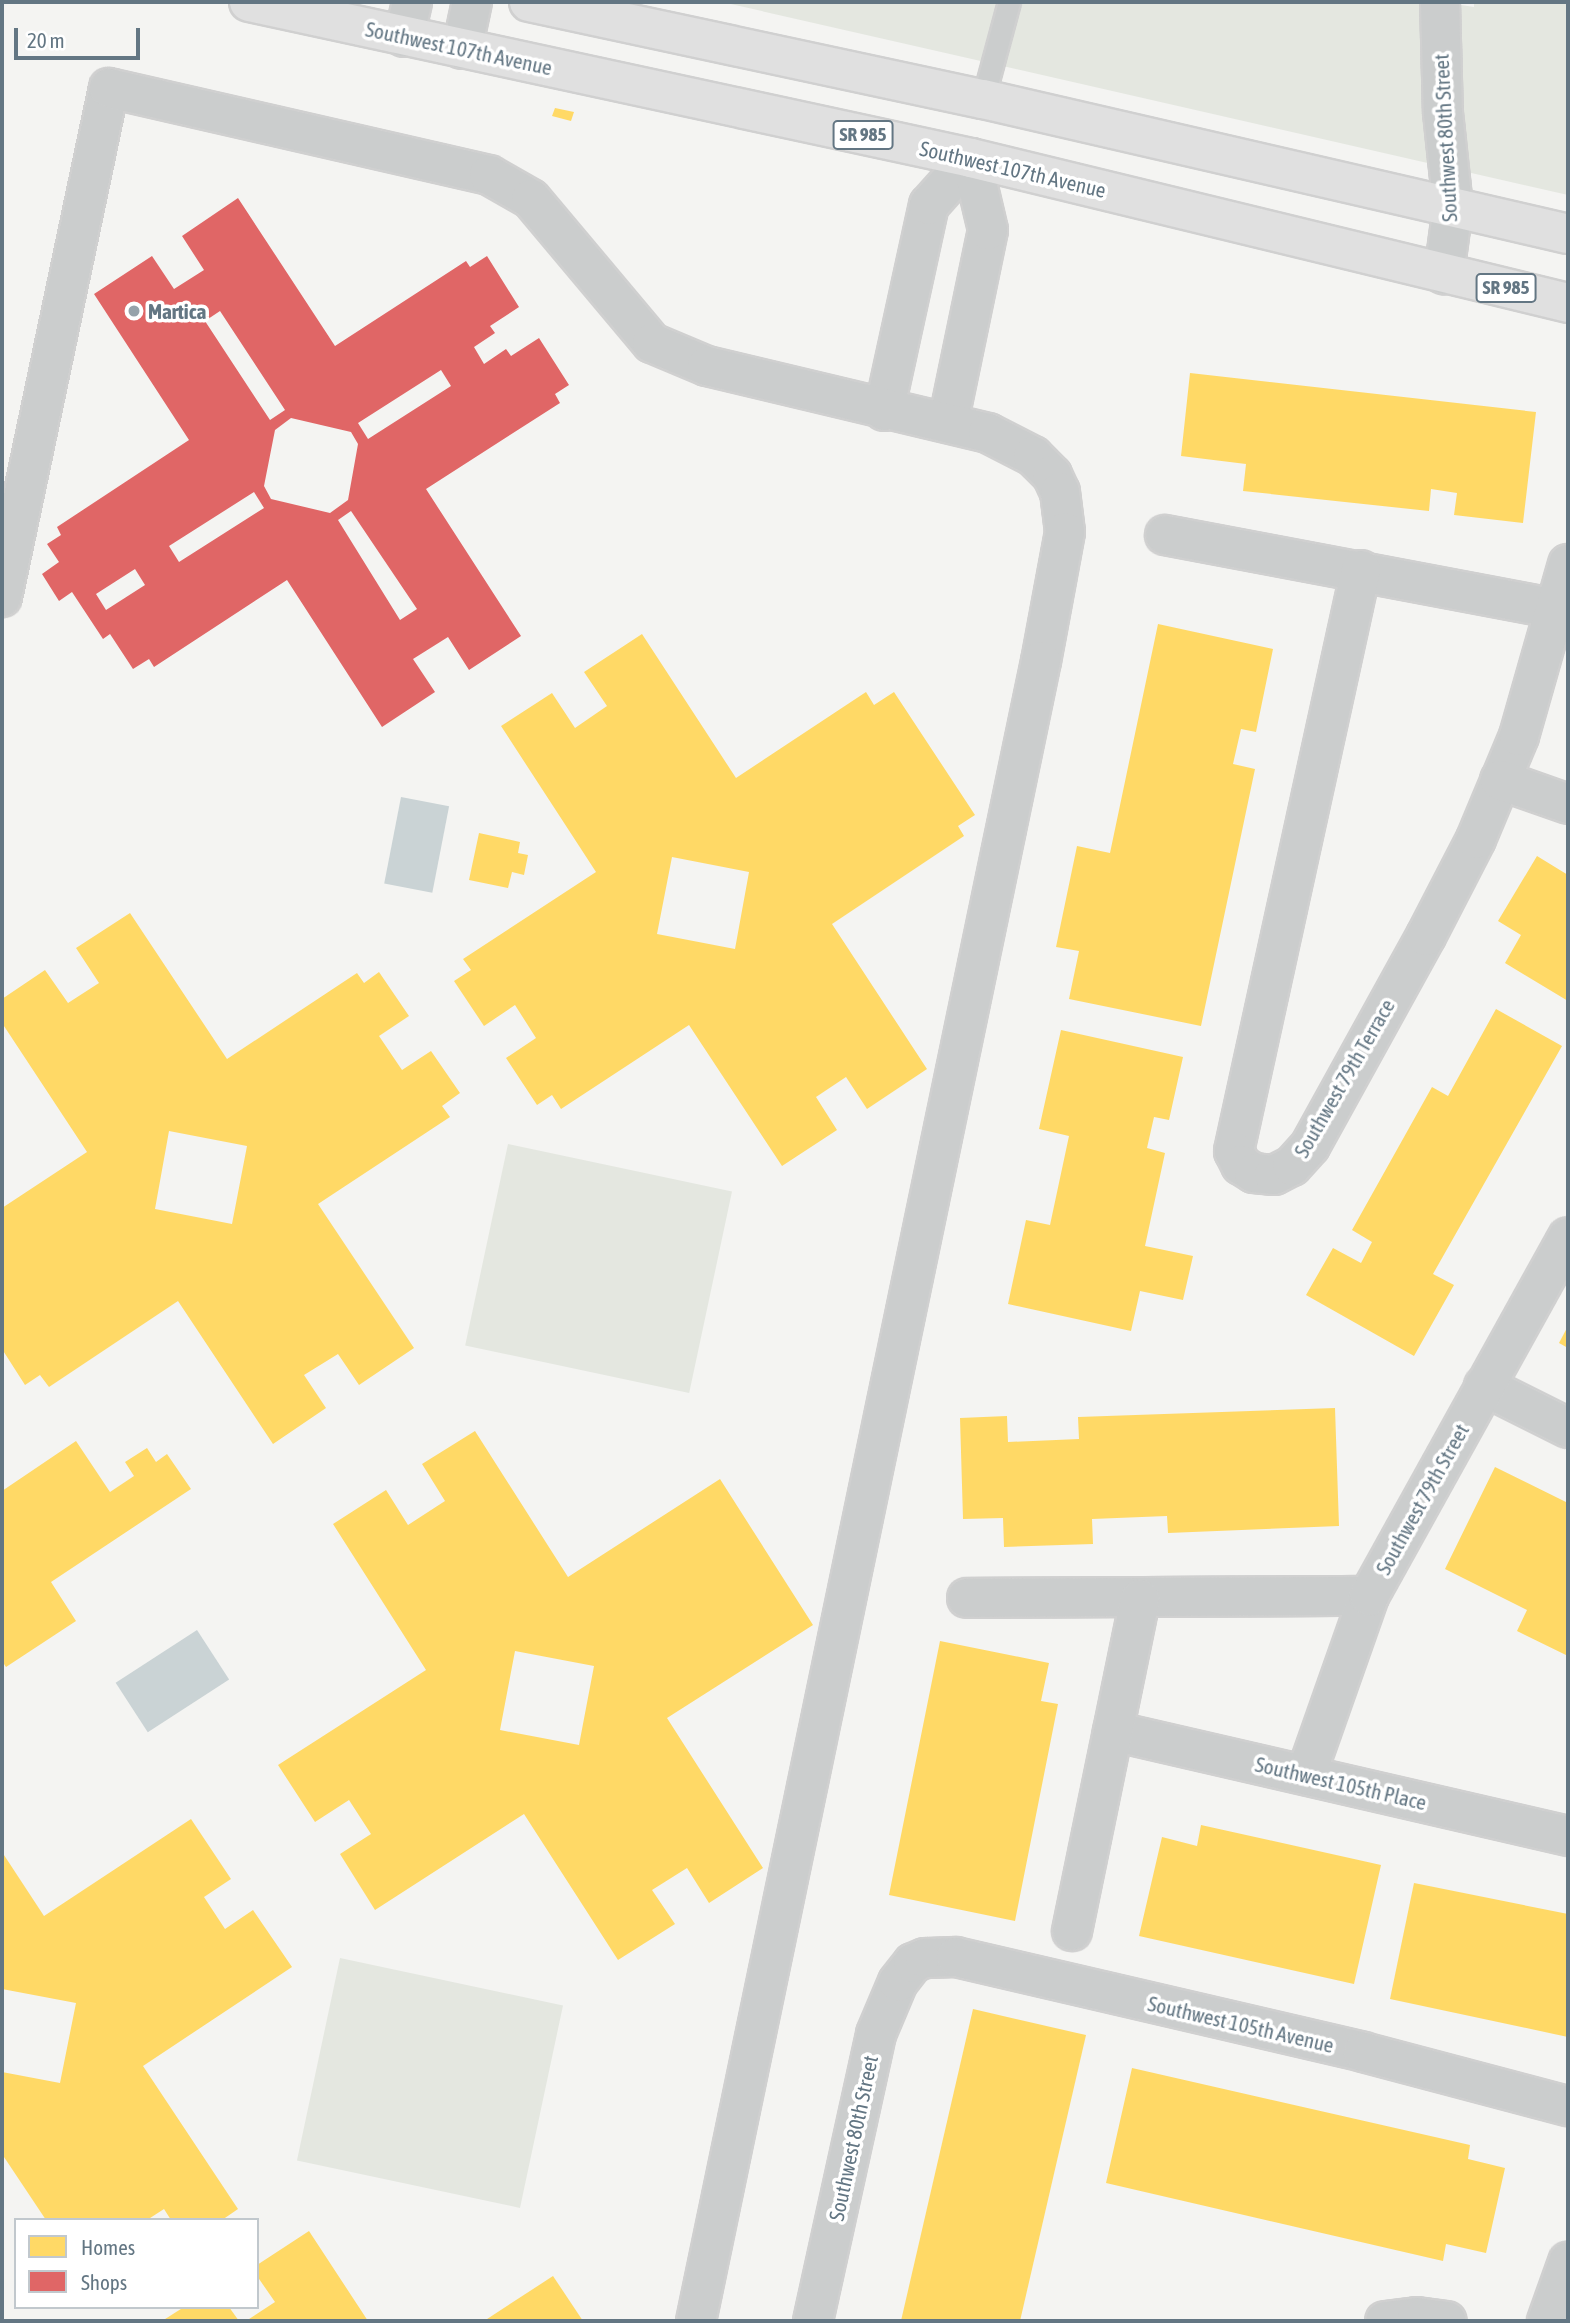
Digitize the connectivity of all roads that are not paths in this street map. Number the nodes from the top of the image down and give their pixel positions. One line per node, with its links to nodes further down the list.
1 (249, 2): 6 (main road, Southwest 107th Avenue / SR 985)
2 (472, 2): 7 (street)
3 (529, 2): 8 (main road)
4 (1009, 2): 8 (lane)
5 (1440, 2): 10 (street, Southwest 80th Street)
6 (408, 19): 7 (main road, Southwest 107th Avenue / SR 985)
7 (462, 49): 9 (main road, Southwest 107th Avenue / SR 985)
8 (984, 99): 9 (main road); 10 (main road)
9 (971, 158): 12 (main road, Southwest 107th Avenue / SR 985); 14 (street); 15 (street)
10 (1453, 207): 11 (main road); 12 (street, Southwest 80th Street)
11 (1568, 234)
12 (1444, 274): 13 (main road, Southwest 107th Avenue / SR 985)
13 (1568, 303)
14 (884, 411): 15 (street); 19 (street)
15 (948, 423): 36 (street)
16 (1165, 535): 18 (street)
17 (1568, 564): 20 (street, Southwest 79th Terrace)
18 (1361, 570): 20 (street); 21 (street, Southwest 79th Terrace)
19 (2, 597)
20 (1558, 609): 21 (street, Southwest 79th Terrace)
21 (1500, 780): 22 (street)
22 (1568, 804)
23 (1568, 1237): 24 (street, Southwest 79th Street)
24 (1483, 1385): 25 (street); 26 (street, Southwest 79th Street)
25 (1568, 1428)
26 (1369, 1596): 28 (street); 30 (street, Southwest 79th Street)
27 (967, 1598): 28 (street)
28 (1140, 1599): 29 (street)
29 (1113, 1731): 30 (street, Southwest 105th Place); 32 (street)
30 (1306, 1775): 31 (street, Southwest 105th Place)
31 (1568, 1836)
32 (1072, 1930)
33 (913, 1964): 34 (street, Southwest 105th Avenue); 37 (street, Southwest 80th Street)
34 (1568, 2106)
35 (1568, 2262): 40 (street)
36 (696, 2321)
37 (813, 2321)
38 (1385, 2321): 39 (street)
39 (1447, 2321)
40 (1547, 2321)

